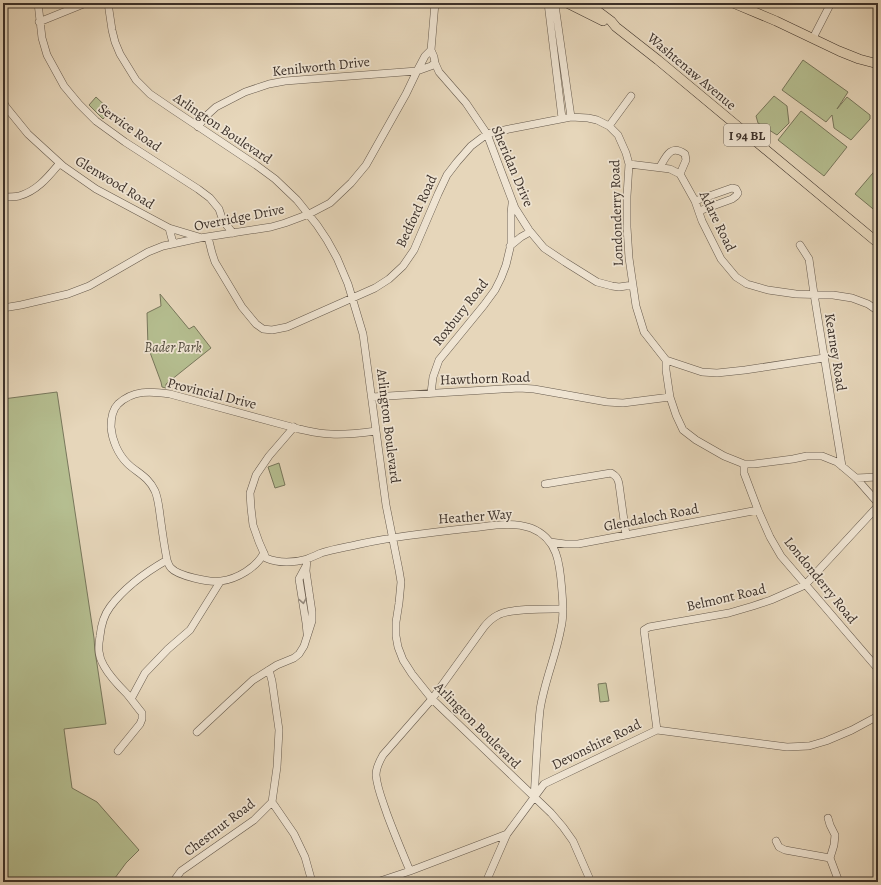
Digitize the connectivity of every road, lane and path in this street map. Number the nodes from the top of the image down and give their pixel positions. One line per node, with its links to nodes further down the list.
1 (38, 3): 11 (street, Service Road)
2 (86, 3): 11 (street)
3 (108, 3): 25 (street, Arlington Boulevard)
4 (435, 3): 16 (street, Sheridan Drive)
5 (548, 3): 15 (street)
6 (556, 3): 14 (street)
7 (567, 3): 12 (main road, Washtenaw Avenue / I 94 BL)
8 (587, 3): 12 (main road, Washtenaw Avenue / I 94 BL)
9 (733, 3): 13 (main road)
10 (830, 3): 13 (street)
11 (39, 22): 38 (street, Service Road)
12 (616, 27): 41 (main road, Washtenaw Avenue / I 94 BL)
13 (813, 38): 18 (main road)
14 (561, 46): 15 (street); 22 (street)
15 (553, 47): 23 (street)
16 (431, 50): 17 (street, Sheridan Drive); 19 (street, Overridge Drive)
17 (435, 64): 19 (street, Kenilworth Drive); 26 (street, Sheridan Drive)
18 (878, 64)
19 (417, 71): 25 (street, Kenilworth Drive); 35 (street, Overridge Drive)
20 (631, 96): 24 (street)
21 (3, 101): 27 (street, Glenwood Road)
22 (571, 117): 23 (street, Londonderry Road); 24 (street, Londonderry Road)
23 (562, 118): 26 (street, Bedford Road)
24 (609, 126): 28 (street, Londonderry Road)
25 (198, 127): 35 (street, Arlington Boulevard)
26 (487, 134): 33 (street, Sheridan Drive); 46 (street, Bedford Road)
27 (59, 164): 31 (street); 36 (street, Glenwood Road)
28 (629, 164): 29 (street); 44 (street, Londonderry Road)
29 (660, 167): 30 (street); 30 (street)
30 (680, 174): 32 (street, Adare Road)
31 (3, 197)
32 (695, 201): 34 (street, Adare Road); 34 (street)
33 (513, 202): 37 (street, Sheridan Drive); 43 (street, Roxbury Road)
34 (699, 211): 45 (street, Adare Road)
35 (309, 214): 38 (street, Overridge Drive); 46 (street, Arlington Boulevard)
36 (169, 228): 39 (street, Glenwood Road); 40 (street)
37 (530, 232): 43 (street); 44 (street, Sheridan Drive)
38 (233, 233): 39 (street, Overridge Drive)
39 (204, 237): 40 (street, Overridge Drive); 46 (street, Bedford Road)
40 (173, 243): 47 (street, Overridge Drive)
41 (878, 243)
42 (800, 245): 45 (street, Kearney Road)
43 (510, 246): 51 (street, Roxbury Road)
44 (633, 285): 50 (street, Londonderry Road)
45 (814, 294): 48 (street, Adare Road); 49 (street, Kearney Road)
46 (352, 298): 52 (street, Arlington Boulevard)
47 (3, 308)
48 (878, 312)
49 (824, 358): 50 (street); 57 (street, Kearney Road)
50 (666, 360): 53 (street)
51 (430, 394): 52 (street, Hawthorn Road); 53 (street, Hawthorn Road)
52 (372, 397): 55 (street, Arlington Boulevard)
53 (670, 397): 56 (street)
54 (294, 427): 55 (street, Provincial Drive); 67 (street); 68 (street, Provincial Drive)
55 (376, 431): 65 (street, Arlington Boulevard)
56 (744, 464): 57 (street); 63 (street, Londonderry Road)
57 (842, 466): 58 (street)
58 (856, 478): 59 (street); 61 (street)
59 (878, 478)
60 (545, 484): 64 (street)
61 (878, 503)
62 (878, 506): 71 (street, Belmont Road)
63 (758, 510): 64 (street, Glendaloch Road); 71 (street, Londonderry Road)
64 (626, 535): 66 (street, Glendaloch Road)
65 (392, 538): 66 (street, Heather Way); 69 (street, Heather Way); 76 (street, Arlington Boulevard)
66 (550, 542): 72 (street, Heather Way)
67 (264, 553): 69 (street, Heather Way); 70 (street)
68 (167, 560): 70 (street); 75 (street)
69 (306, 563): 74 (street)
70 (220, 582): 75 (street)
71 (805, 585): 73 (street, Londonderry Road); 78 (street, Belmont Road)
72 (563, 609): 76 (street); 81 (street, Heather Way)
73 (878, 669)
74 (269, 670): 79 (street); 82 (street, Chestnut Road)
75 (131, 699): 80 (street)
76 (432, 699): 81 (street, Arlington Boulevard); 87 (street)
77 (878, 716): 78 (street, Devonshire Road)
78 (658, 730): 81 (street, Devonshire Road)
79 (197, 732)
80 (118, 751)
81 (534, 798): 84 (street, Devonshire Road); 92 (street, Arlington Boulevard)
82 (272, 802): 88 (street, Chestnut Road); 89 (street)
83 (828, 818): 86 (street)
84 (507, 834): 87 (street); 91 (street, Devonshire Road)
85 (776, 840): 86 (street)
86 (830, 858): 93 (street)
87 (410, 871): 90 (street)
88 (173, 882)
89 (312, 882)
90 (377, 882)
91 (486, 882)
92 (591, 882)
93 (839, 882)

